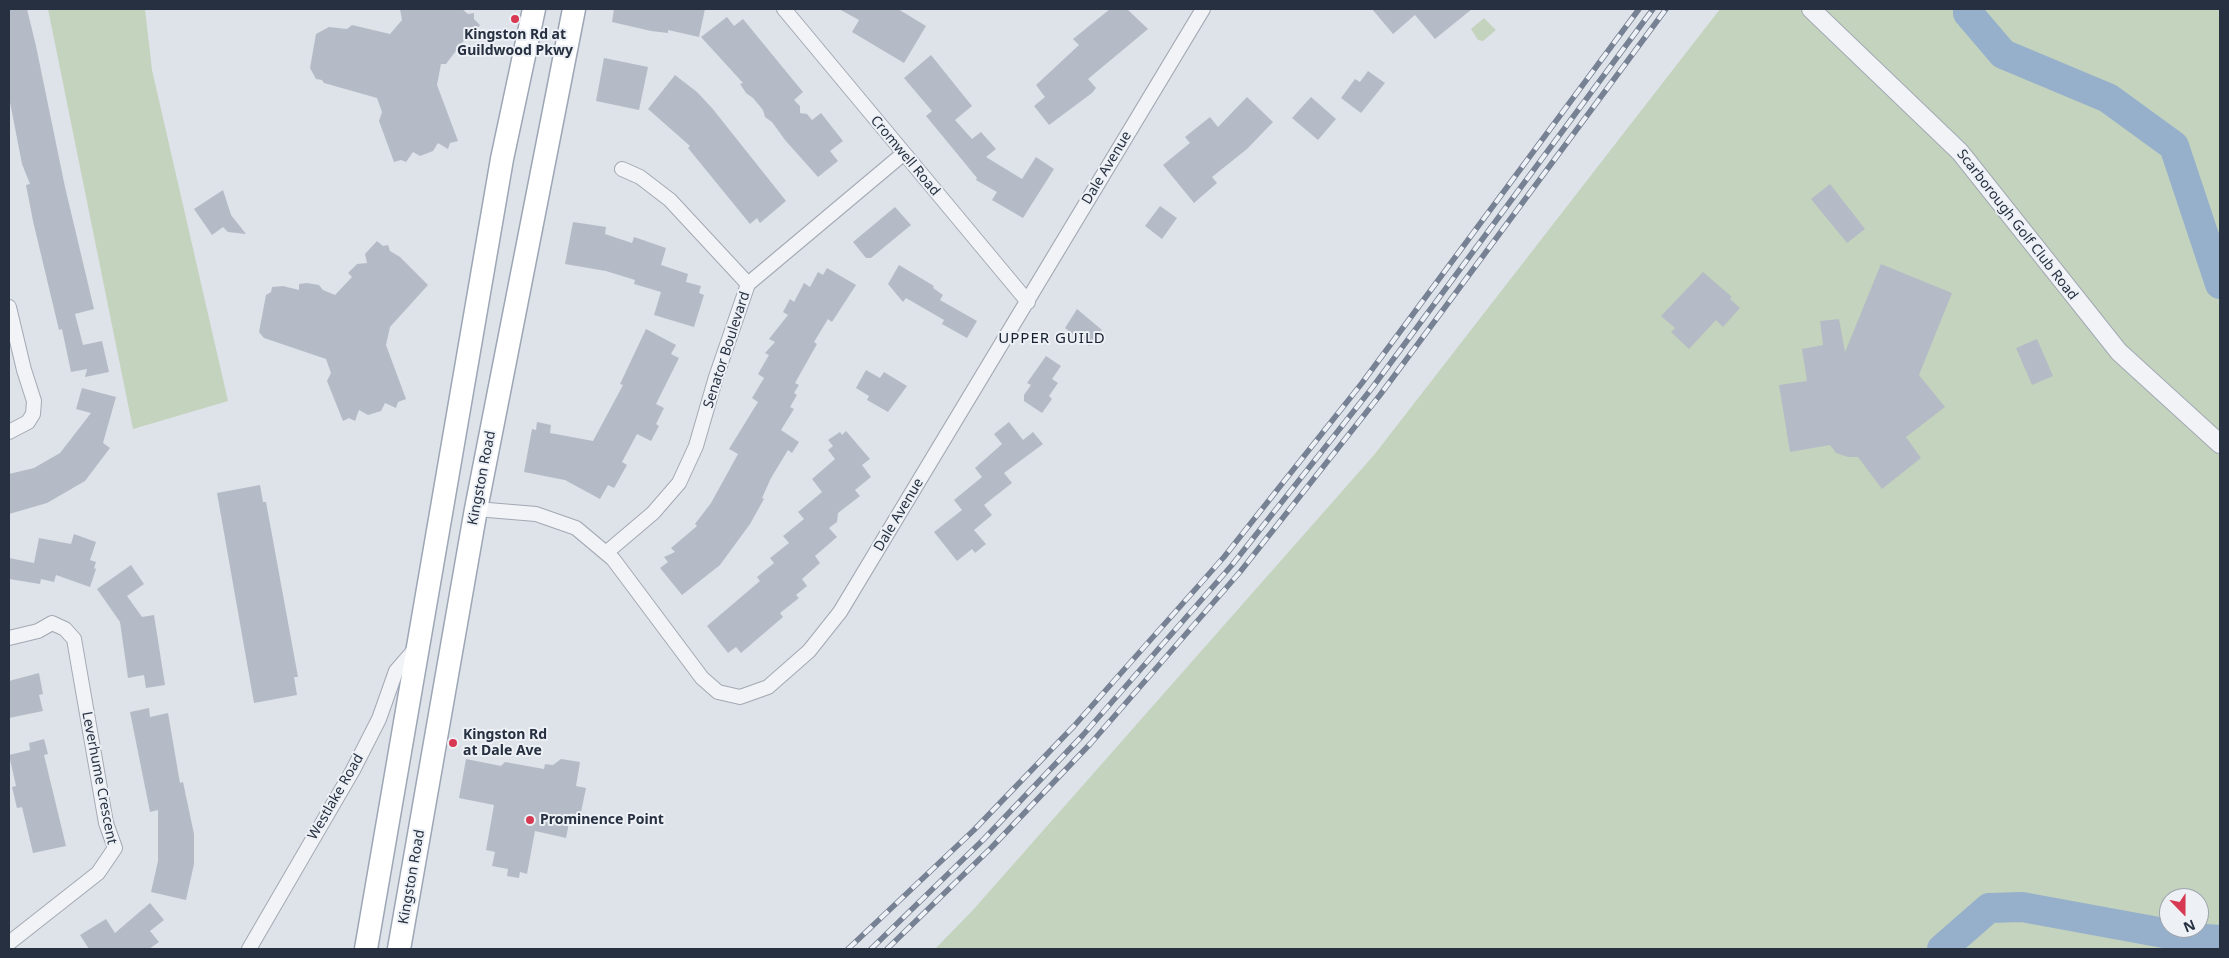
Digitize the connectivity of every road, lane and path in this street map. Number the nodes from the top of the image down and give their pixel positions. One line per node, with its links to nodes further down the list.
1 (534, 9): 16 (main road)
2 (574, 9): 13 (main road, Kingston Road)
3 (784, 9): 6 (street, Cromwell Road)
4 (1202, 9): 9 (street, Dale Avenue)
5 (1811, 9): 12 (street, Scarborough Golf Club Road)
6 (902, 154): 8 (street, Senator Boulevard); 9 (street, Cromwell Road)
7 (622, 169): 8 (street)
8 (748, 284): 14 (street, Senator Boulevard)
9 (1028, 302): 14 (street, Dale Avenue)
10 (9, 307): 11 (street)
11 (9, 432)
12 (2220, 444)
13 (476, 509): 14 (street, Dale Avenue); 20 (main road, Kingston Road)
14 (607, 552)
15 (9, 638): 17 (street, Leverhume Crescent)
16 (419, 644): 18 (street, Westlake Road); 19 (main road)
17 (9, 943)
18 (249, 949)
19 (366, 949)
20 (399, 949)

